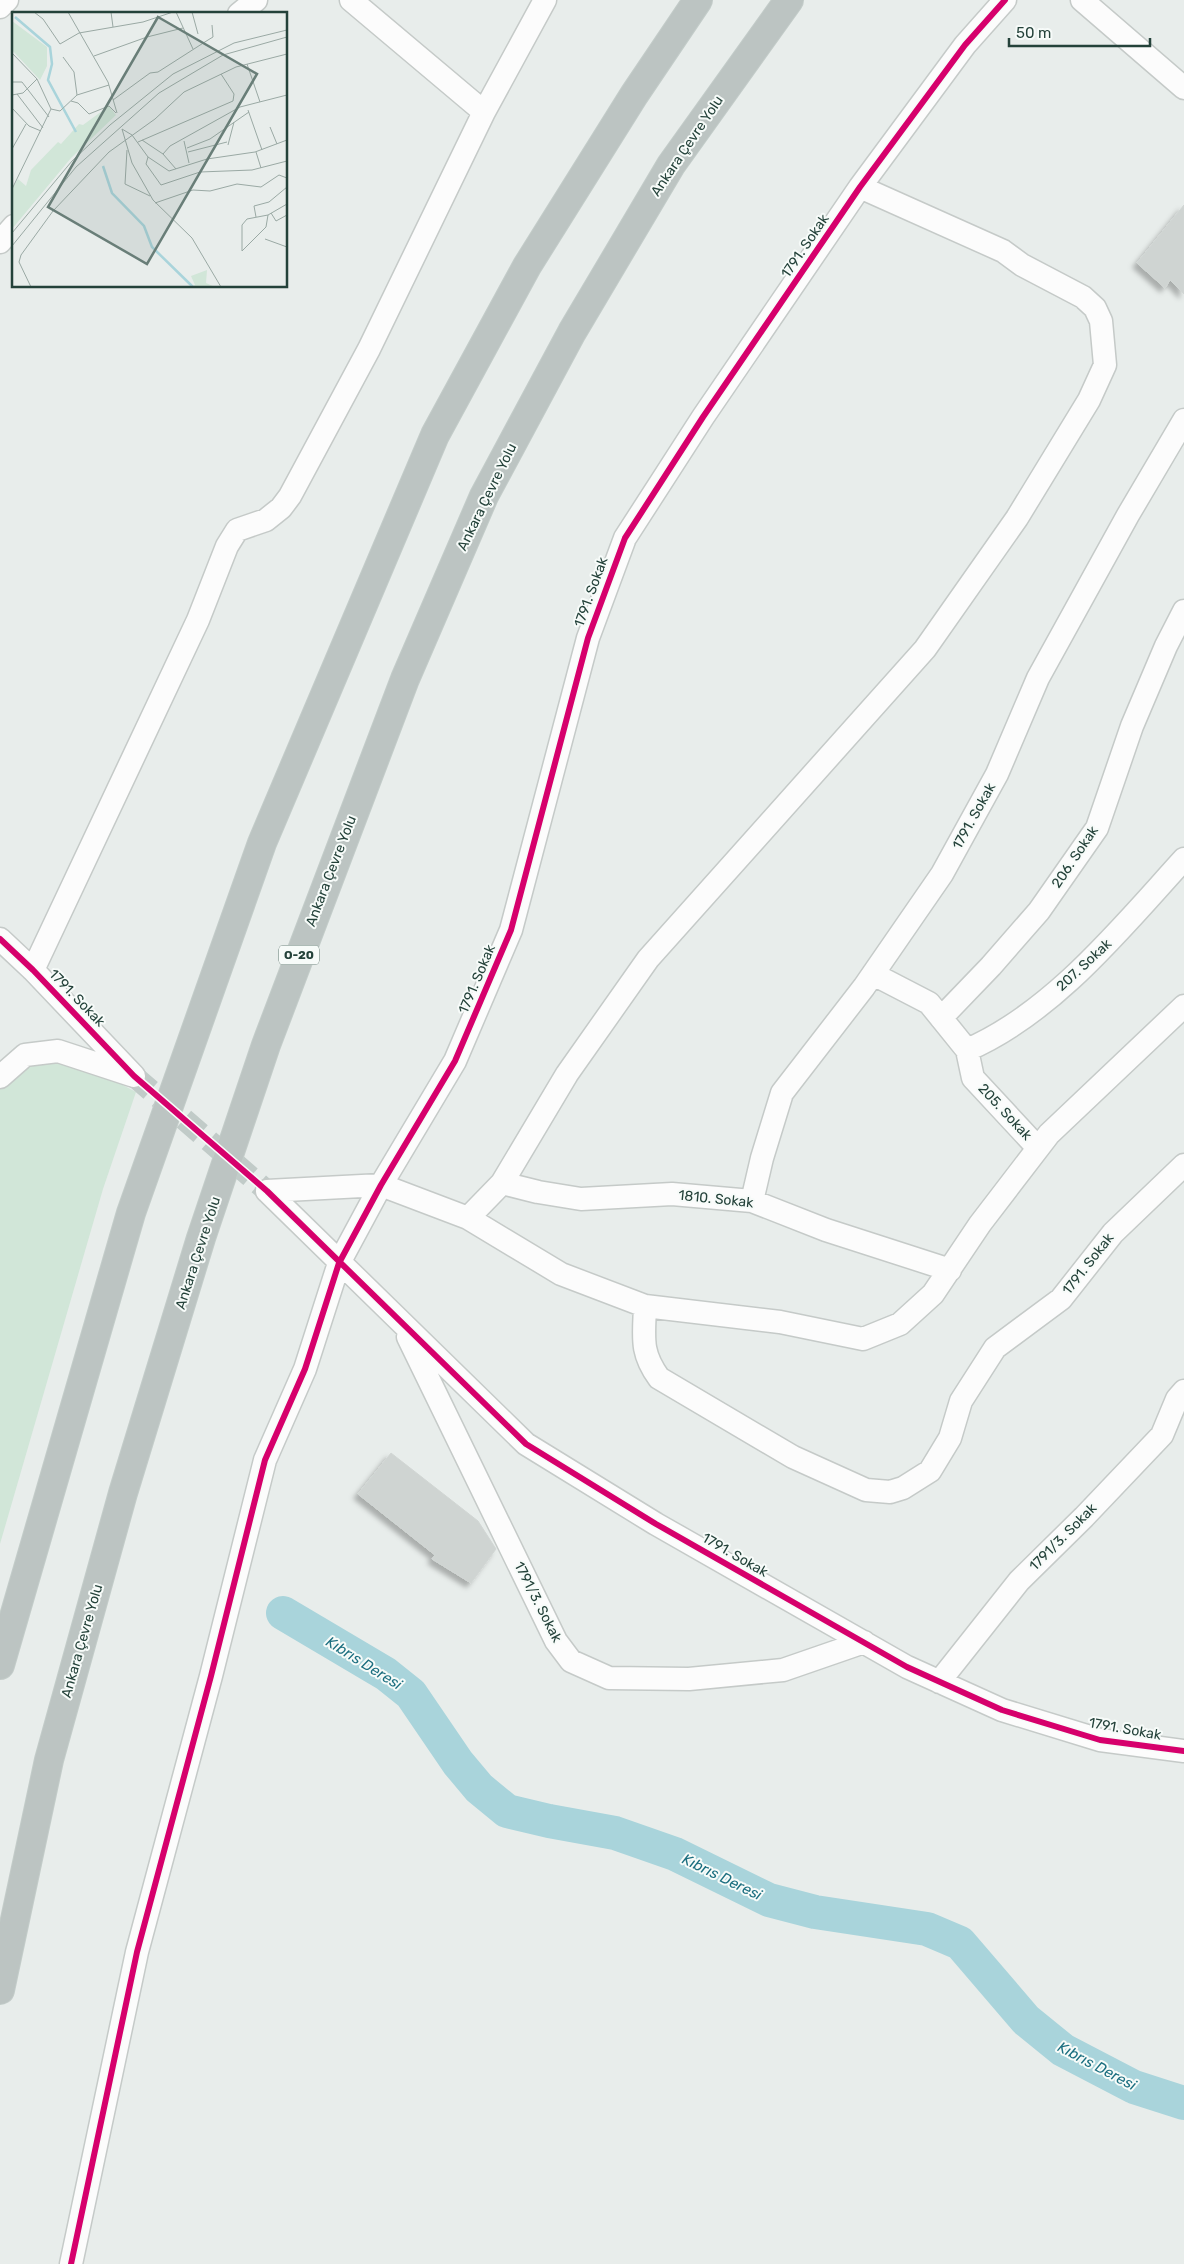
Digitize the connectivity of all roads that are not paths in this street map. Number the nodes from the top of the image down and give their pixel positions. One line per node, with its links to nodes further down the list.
1 (7, 0): 9 (street)
2 (256, 0): 10 (street)
3 (351, 0): 12 (street)
4 (545, 0): 12 (street)
5 (698, 0): 38 (highway)
6 (789, 0): 41 (highway, Ankara Çevre Yolu / O-20)
7 (1005, 0): 13 (street, 1791. Sokak)
8 (1082, 0): 11 (street)
9 (0, 6)
10 (241, 12)
11 (1184, 88)
12 (484, 112): 20 (street)
13 (860, 186): 28 (street); 29 (street, 1791. Sokak)
14 (12, 228): 15 (street)
15 (0, 242)
16 (1184, 420): 21 (street, 1791. Sokak)
17 (1184, 611): 23 (street, 206. Sokak)
18 (1184, 859): 24 (street, 207. Sokak)
19 (0, 939): 20 (street, 1791. Sokak)
20 (33, 970): 25 (street, 1791. Sokak)
21 (873, 974): 23 (street, 205. Sokak); 30 (street, 1791. Sokak)
22 (1184, 1006): 26 (street)
23 (941, 1018): 24 (street, 205. Sokak)
24 (966, 1050): 26 (street, 205. Sokak)
25 (0, 1077)
26 (1038, 1148): 33 (street)
27 (1184, 1166): 34 (street, 1791. Sokak)
28 (502, 1182): 30 (street, 1810. Sokak); 31 (street)
29 (381, 1185): 31 (street); 32 (street, 1791. Sokak); 32 (street, 1791. Sokak)
30 (752, 1200): 33 (street, 1810. Sokak)
31 (468, 1218): 34 (street)
32 (339, 1263): 35 (street, 1791. Sokak); 42 (street)
33 (950, 1270): 34 (street)
34 (645, 1306)
35 (402, 1325): 37 (street, 1791. Sokak); 37 (street, 1791/3. Sokak)
36 (1184, 1392): 39 (street, 1791/3. Sokak)
37 (864, 1642): 39 (street, 1791. Sokak)
38 (0, 1665)
39 (939, 1682): 40 (street, 1791. Sokak)
40 (1184, 1751)
41 (0, 1990)
42 (71, 2264)

